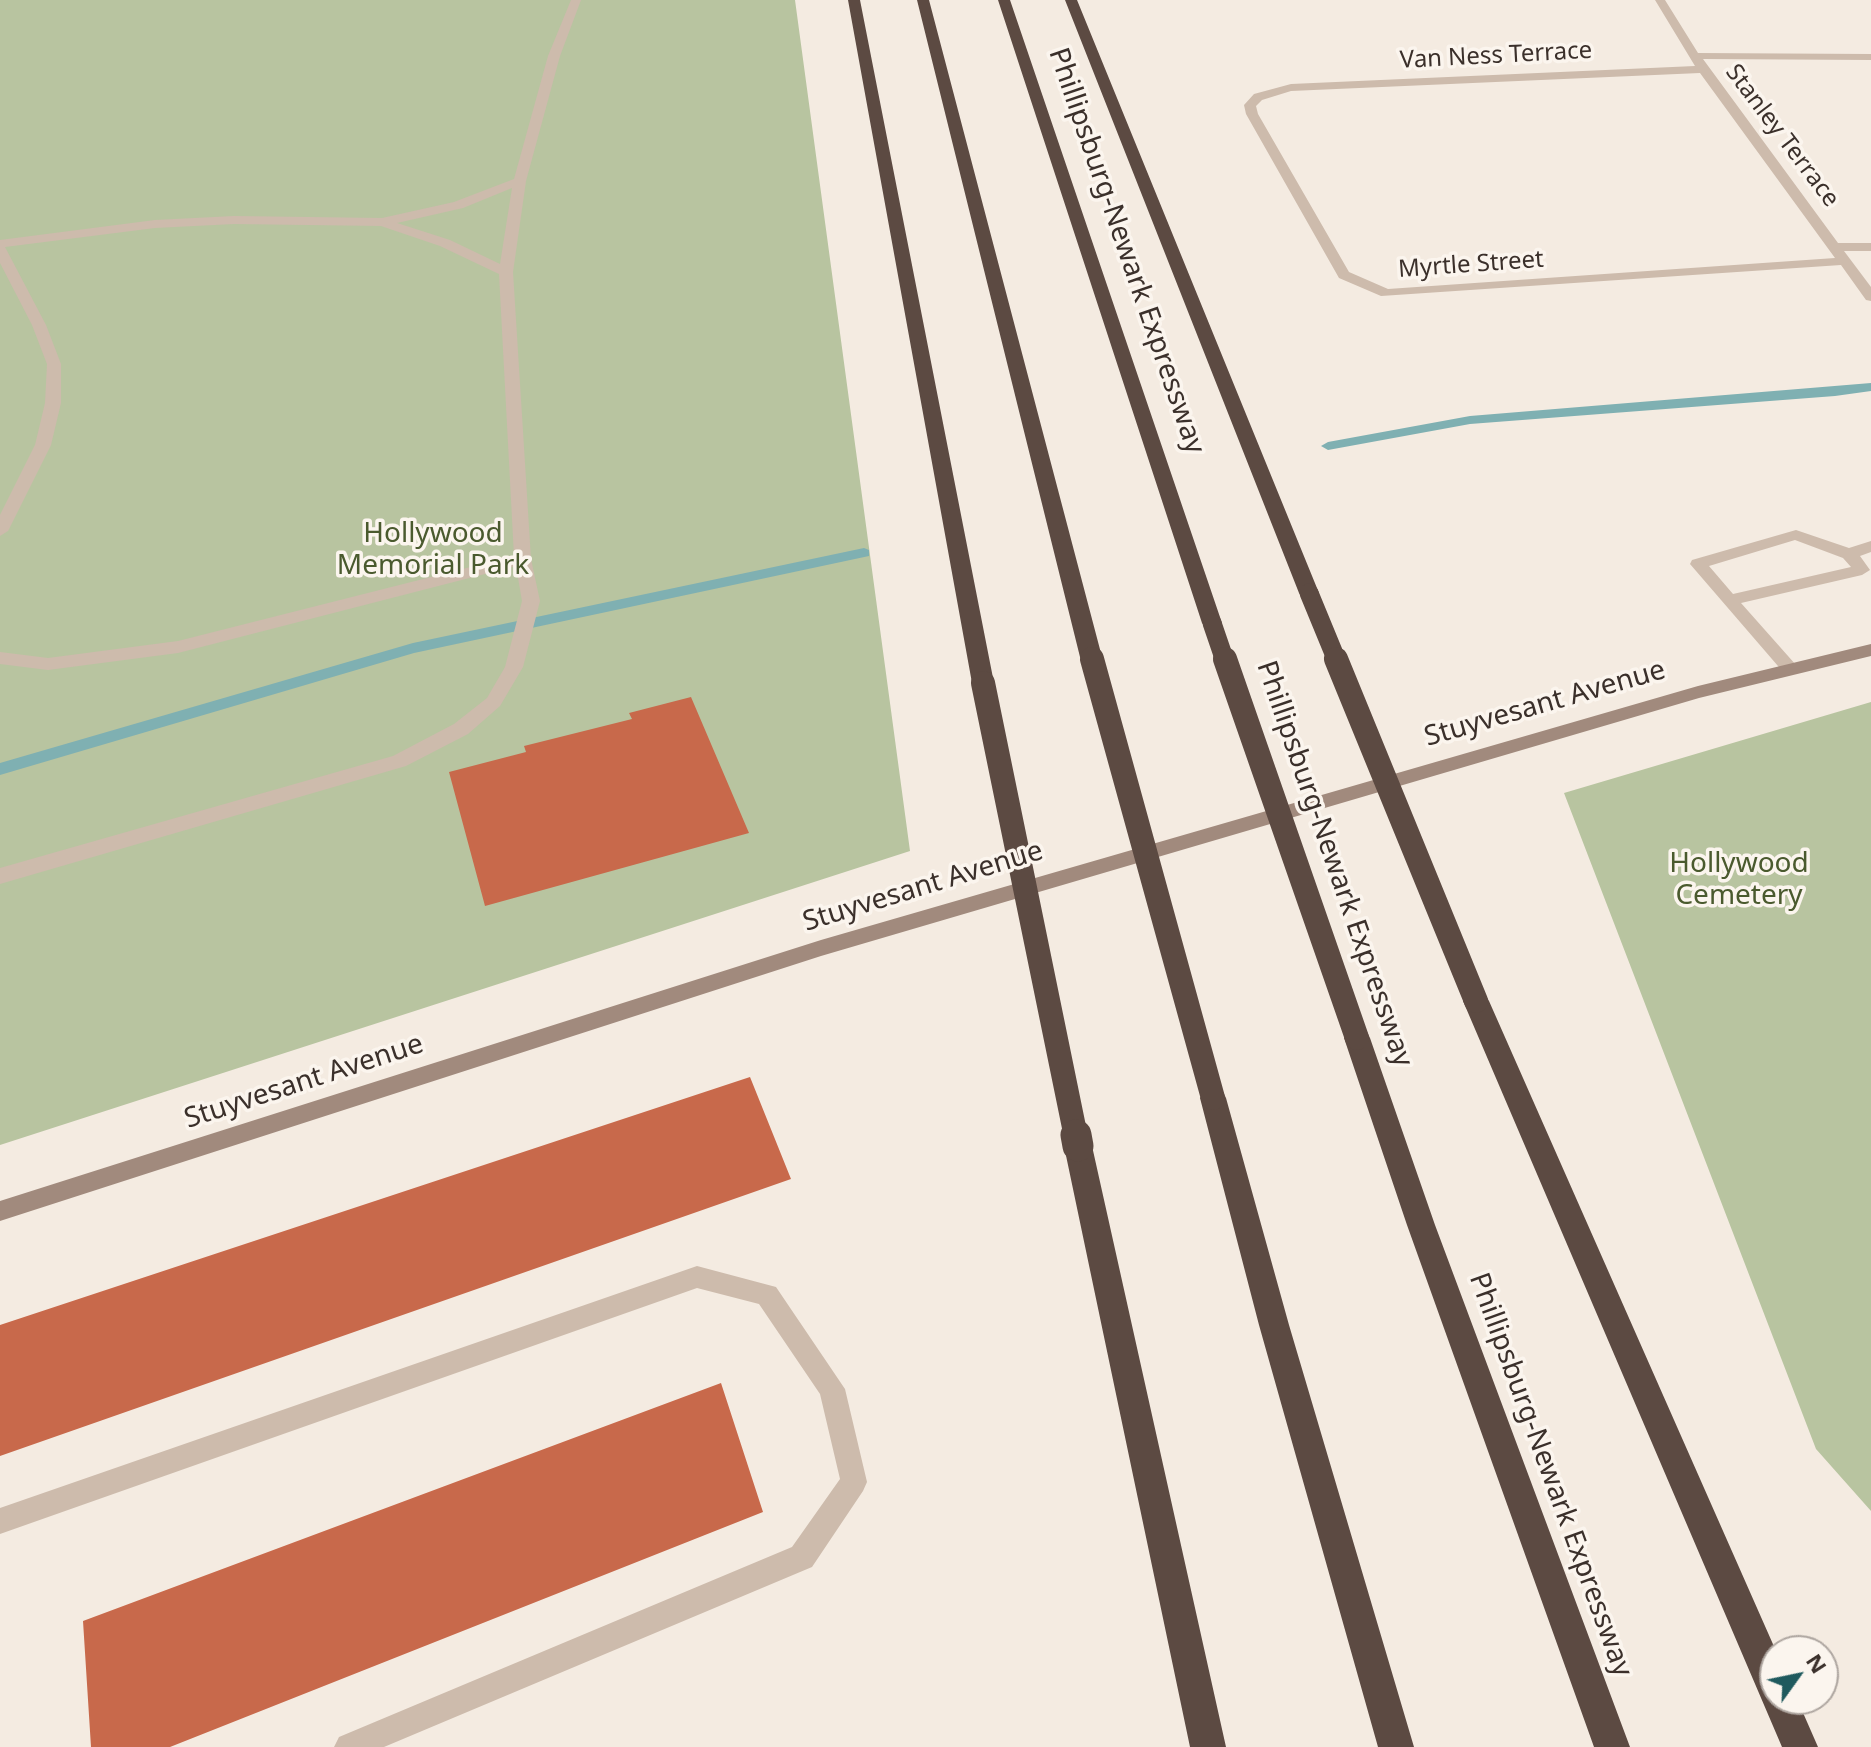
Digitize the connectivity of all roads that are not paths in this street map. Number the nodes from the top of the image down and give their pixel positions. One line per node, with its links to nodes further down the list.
1 (576, 0): 11 (street)
2 (854, 0): 34 (highway, bridge)
3 (923, 0): 35 (highway, bridge)
4 (1004, 0): 36 (highway, Phillipsburg-Newark Expressway, bridge)
5 (1071, 0): 31 (highway, Phillipsburg-Newark Expressway, bridge)
6 (1660, 0): 7 (street, Stanley Terrace)
7 (1695, 56): 8 (street); 9 (street, Stanley Terrace)
8 (1871, 57)
9 (1703, 69): 10 (street, Van Ness Terrace); 14 (street, Stanley Terrace)
10 (1291, 88): 16 (street, Myrtle Street)
11 (520, 181): 12 (street); 17 (street)
12 (382, 222): 13 (street); 17 (street)
13 (0, 247): 19 (street)
14 (1837, 247): 15 (street); 16 (street, Stanley Terrace)
15 (1871, 247)
16 (1846, 261): 18 (street, Stanley Terrace)
17 (506, 272): 22 (street)
18 (1871, 297)
19 (0, 531)
20 (1871, 546): 21 (street)
21 (1849, 554): 23 (street); 24 (street)
22 (523, 559): 26 (street); 28 (street)
23 (1866, 574): 24 (street)
24 (1729, 600): 27 (street)
25 (1871, 650): 27 (main road, Stuyvesant Avenue)
26 (0, 658)
27 (1790, 669): 29 (main road, Stuyvesant Avenue)
28 (0, 876)
29 (0, 1211)
30 (0, 1521): 33 (street)
31 (1759, 1651)
32 (1787, 1715): 37 (highway)
33 (349, 1747)
34 (1208, 1747)
35 (1396, 1747)
36 (1612, 1747)
37 (1800, 1747)

